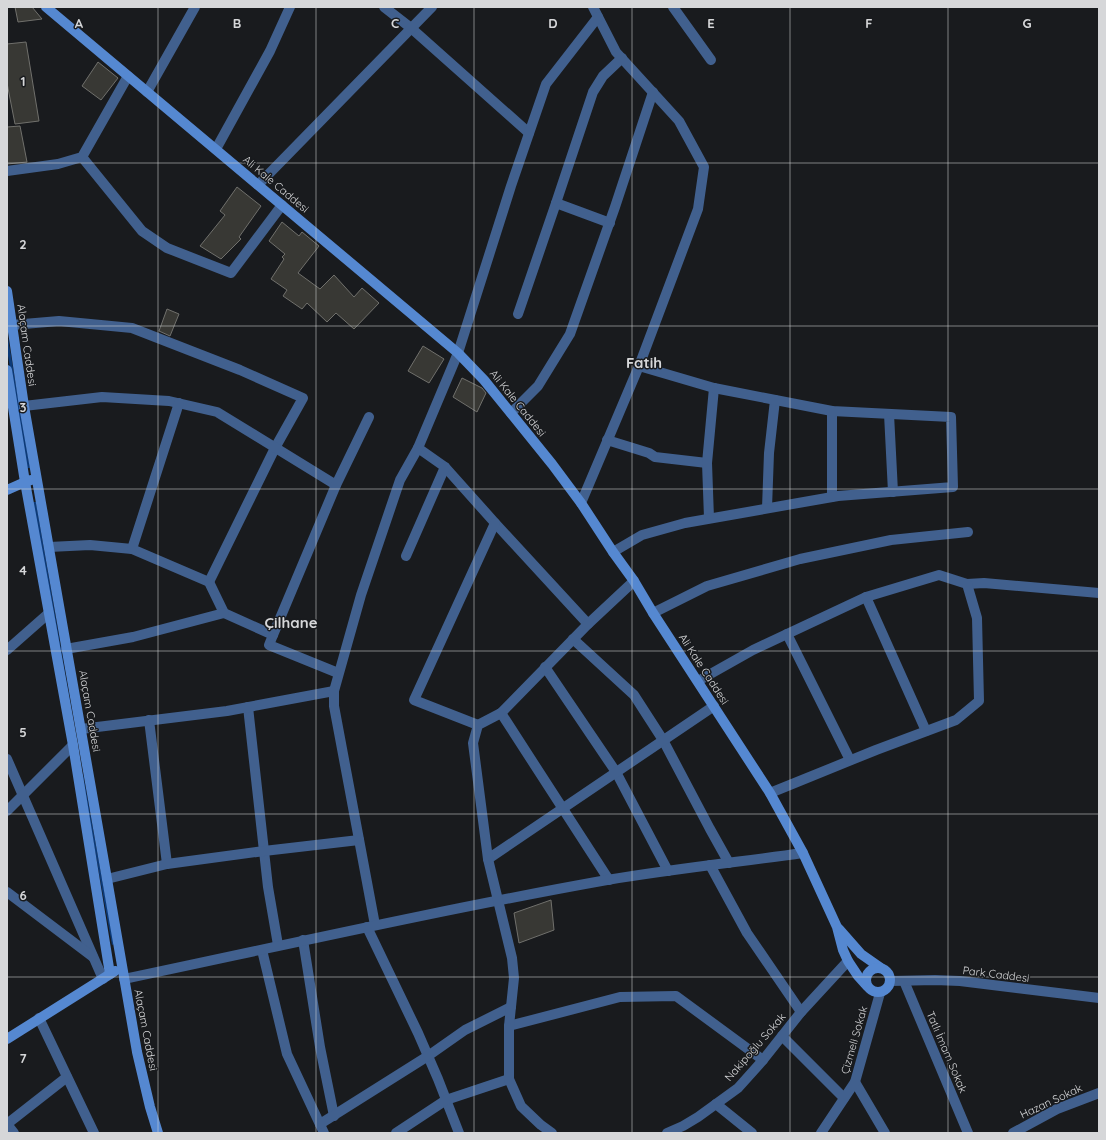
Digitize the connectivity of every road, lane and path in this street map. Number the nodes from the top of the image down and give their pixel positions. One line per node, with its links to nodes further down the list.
1 (46, 7): 12 (main road, Ali Kale Caddesi)
2 (195, 7): 13 (street)
3 (290, 7): 16 (street)
4 (384, 7): 9 (street)
5 (432, 7): 9 (street)
6 (593, 7): 8 (street)
7 (673, 7): 11 (street)
8 (598, 17): 10 (street); 15 (street)
9 (411, 28): 15 (street); 19 (street)
10 (622, 58): 14 (street); 20 (street)
11 (711, 60)
12 (128, 76): 13 (main road, Ali Kale Caddesi); 17 (street)
13 (147, 92): 16 (main road, Ali Kale Caddesi)
14 (653, 92): 22 (street); 28 (street)
15 (530, 133): 27 (street)
16 (216, 149): 19 (main road, Ali Kale Caddesi)
17 (82, 157): 18 (street); 21 (street)
18 (7, 171)
19 (258, 185): 21 (main road, Ali Kale Caddesi)
20 (556, 203): 22 (street); 25 (street)
21 (282, 204): 27 (main road, Ali Kale Caddesi)
22 (610, 223): 35 (street)
23 (7, 291): 24 (main road, Alaçam Caddesi)
24 (8, 304): 26 (main road, Alaçam Caddesi)
25 (518, 314)
26 (9, 323): 33 (main road, Alaçam Caddesi); 39 (street)
27 (458, 352): 35 (main road, Ali Kale Caddesi); 40 (street)
28 (638, 366): 30 (street); 38 (street)
29 (7, 370): 44 (main road, Alaçam Caddesi)
30 (714, 388): 31 (street); 41 (street)
31 (774, 400): 34 (street); 50 (street)
32 (179, 403): 33 (street); 39 (street); 55 (street)
33 (24, 406): 43 (main road, Alaçam Caddesi)
34 (832, 411): 36 (street); 48 (street)
35 (511, 413): 49 (main road, Ali Kale Caddesi)
36 (889, 414): 47 (street); 47 (street)
37 (369, 417): 45 (street)
38 (607, 440): 41 (street); 49 (street)
39 (276, 448): 45 (street); 59 (street)
40 (418, 448): 42 (street); 73 (street)
41 (707, 463): 51 (street)
42 (445, 467): 52 (street); 57 (street)
43 (37, 479): 44 (main road); 54 (main road, Alaçam Caddesi)
44 (25, 482): 46 (main road); 63 (main road, Alaçam Caddesi)
45 (336, 485): 68 (street)
46 (7, 490)
47 (893, 492): 48 (street)
48 (832, 497): 50 (street)
49 (581, 503): 56 (main road, Ali Kale Caddesi)
50 (767, 508): 51 (street)
51 (709, 518): 56 (street)
52 (495, 523): 66 (street); 80 (street)
53 (968, 532): 65 (street)
54 (48, 547): 55 (street); 70 (main road, Alaçam Caddesi)
55 (132, 548): 59 (street)
56 (613, 552): 58 (main road, Ali Kale Caddesi)
57 (406, 556)
58 (634, 581): 65 (main road, Ali Kale Caddesi); 66 (street)
59 (209, 582): 64 (street)
60 (967, 584): 61 (street); 62 (street); 82 (street)
61 (1099, 593)
62 (866, 598): 67 (street); 82 (street)
63 (49, 613): 71 (street); 84 (main road, Alaçam Caddesi)
64 (224, 613): 68 (street); 70 (street)
65 (653, 613): 74 (main road, Ali Kale Caddesi)
66 (588, 624): 69 (street)
67 (787, 634): 74 (street); 86 (street)
68 (273, 635): 73 (street)
69 (573, 639): 72 (street); 83 (street)
70 (66, 649): 81 (main road, Alaçam Caddesi)
71 (7, 650)
72 (545, 667): 78 (street); 87 (street)
73 (338, 673): 75 (street)
74 (698, 681): 76 (main road, Ali Kale Caddesi)
75 (334, 691): 77 (street); 92 (street)
76 (714, 706): 83 (street); 88 (main road, Ali Kale Caddesi)
77 (248, 707): 79 (street); 93 (street)
78 (501, 712): 80 (street); 90 (street)
79 (149, 720): 81 (street); 97 (street)
80 (478, 726): 95 (street)
81 (81, 729): 100 (main road, Alaçam Caddesi)
82 (926, 731): 86 (street)
83 (663, 740): 87 (street); 96 (street)
84 (73, 745): 89 (street); 113 (main road, Alaçam Caddesi)
85 (7, 759): 89 (street)
86 (850, 760): 88 (street)
87 (616, 772): 90 (street); 99 (street)
88 (770, 793): 94 (main road, Ali Kale Caddesi)
89 (23, 795): 91 (street); 109 (street)
90 (564, 808): 95 (street); 101 (street)
91 (7, 811)
92 (359, 840): 93 (street); 104 (street)
93 (264, 851): 97 (street); 107 (street)
94 (803, 853): 96 (street); 105 (main road, Ali Kale Caddesi)
95 (488, 859): 103 (street)
96 (729, 863): 98 (street)
97 (167, 864): 100 (street)
98 (710, 866): 99 (street); 121 (street)
99 (668, 871): 101 (street)
100 (107, 879): 111 (main road, Alaçam Caddesi)
101 (609, 880): 103 (street)
102 (7, 892): 109 (street)
103 (498, 901): 104 (street); 120 (street)
104 (371, 926): 106 (street); 126 (street)
105 (837, 927): 110 (main road, Ali Kale Caddesi); 112 (main road, Ali Kale Caddesi)
106 (303, 940): 107 (street); 135 (street)
107 (278, 945): 108 (street)
108 (262, 950): 114 (street); 137 (street)
109 (94, 958): 113 (street)
110 (848, 961): 117 (main road, Ali Kale Caddesi); 121 (street, Nakipoğlu Sokak)
111 (122, 967): 113 (main road); 114 (main road, Alaçam Caddesi)
112 (881, 968): 115 (main road); 117 (main road)
113 (107, 976): 122 (main road)
114 (124, 979): 140 (main road, Alaçam Caddesi)
115 (890, 981): 116 (street, Park Caddesi); 118 (main road)
116 (904, 981): 119 (street, Park Caddesi); 148 (street, Tatlı İmam Sokak)
117 (867, 986): 118 (main road)
118 (880, 993): 130 (street, Çizmeli Sokak)
119 (1099, 998)
120 (510, 1007): 123 (street); 126 (street)
121 (801, 1012): 124 (street, Nakipoğlu Sokak)
122 (39, 1018): 125 (main road); 128 (street)
123 (509, 1026): 127 (street); 129 (street)
124 (782, 1036): 127 (street, Nakipoğlu Sokak); 132 (street)
125 (7, 1039)
126 (428, 1056): 133 (street); 135 (street)
127 (763, 1060): 134 (street, Nakipoğlu Sokak)
128 (67, 1077): 136 (street); 138 (street)
129 (509, 1079): 133 (street); 143 (street)
130 (855, 1082): 132 (street, Çizmeli Sokak); 147 (street)
131 (1099, 1093): 149 (street, Hazan Sokak)
132 (844, 1098): 146 (street, Çizmeli Sokak)
133 (446, 1100): 141 (street); 142 (street)
134 (716, 1104): 144 (street, Nakipoğlu Sokak); 145 (street)
135 (334, 1116): 137 (street)
136 (7, 1124): 139 (street)
137 (322, 1129)
138 (90, 1131)
139 (14, 1133)
140 (158, 1133)
141 (396, 1133)
142 (459, 1133)
143 (552, 1133)
144 (667, 1133)
145 (752, 1133)
146 (821, 1133)
147 (885, 1133)
148 (968, 1133)
149 (1013, 1133)

